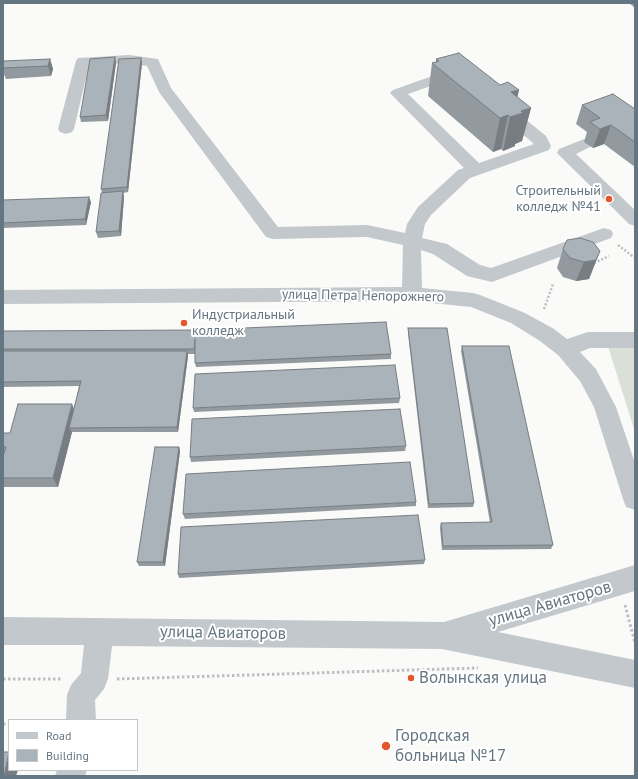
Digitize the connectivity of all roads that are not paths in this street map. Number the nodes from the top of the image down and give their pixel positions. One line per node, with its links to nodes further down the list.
1 (469, 82): 5 (street)
2 (493, 101): 5 (street)
3 (66, 129): 8 (street)
4 (584, 144): 6 (street)
5 (476, 170): 8 (street)
6 (635, 220)
7 (604, 234): 8 (street)
8 (412, 241): 9 (street)
9 (412, 294): 10 (street, улица Петра Непорожнего); 12 (street, улица Петра Непорожнего)
10 (3, 297)
11 (635, 340): 12 (street)
12 (565, 349): 13 (street, улица Петра Непорожнего)
13 (635, 499)
14 (629, 589): 17 (street, улица Авиаторов)
15 (3, 631): 16 (street, улица Авиаторов)
16 (100, 632): 17 (street, улица Авиаторов); 19 (street)
17 (442, 635): 18 (street, улица Авиаторов)
18 (635, 674)
19 (81, 719)

